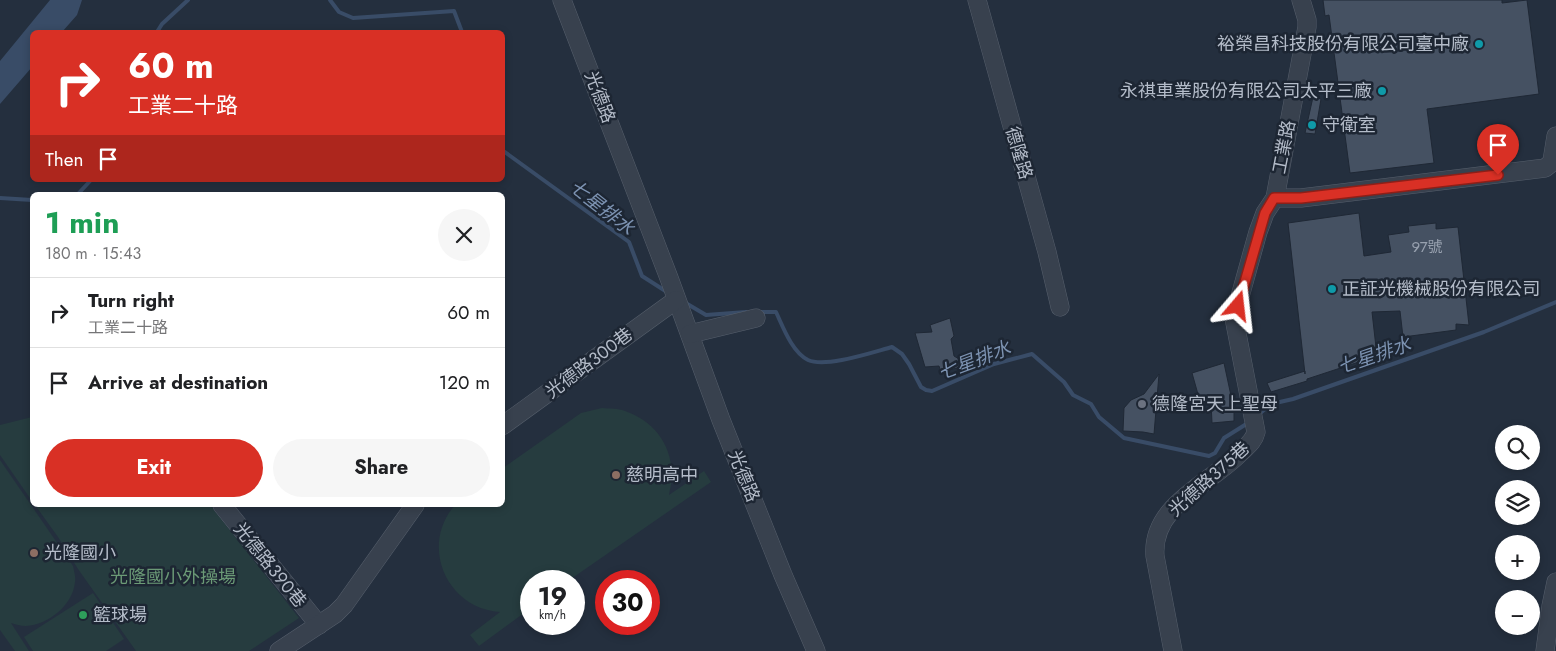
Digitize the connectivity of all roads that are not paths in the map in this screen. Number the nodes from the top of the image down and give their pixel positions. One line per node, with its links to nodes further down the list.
1 (562, 0): 6 (street, 光德路)
2 (977, 0): 7 (street, 德隆路)
3 (1301, 0): 5 (street, 工業路)
4 (1556, 136): 5 (street)
5 (1274, 198): 10 (street, 工業路)
6 (676, 300): 9 (street, 光德路); 11 (street, 光德路300巷)
7 (1060, 307)
8 (756, 318): 9 (street)
9 (690, 334): 17 (street, 光德路)
10 (1254, 417): 18 (street, 光德路375巷)
11 (505, 424)
12 (224, 507): 15 (street, 光德路390巷)
13 (414, 507): 15 (street)
14 (1556, 582): 19 (street)
15 (319, 625): 16 (street)
16 (279, 651)
17 (816, 651)
18 (1173, 651)
19 (1544, 651)

